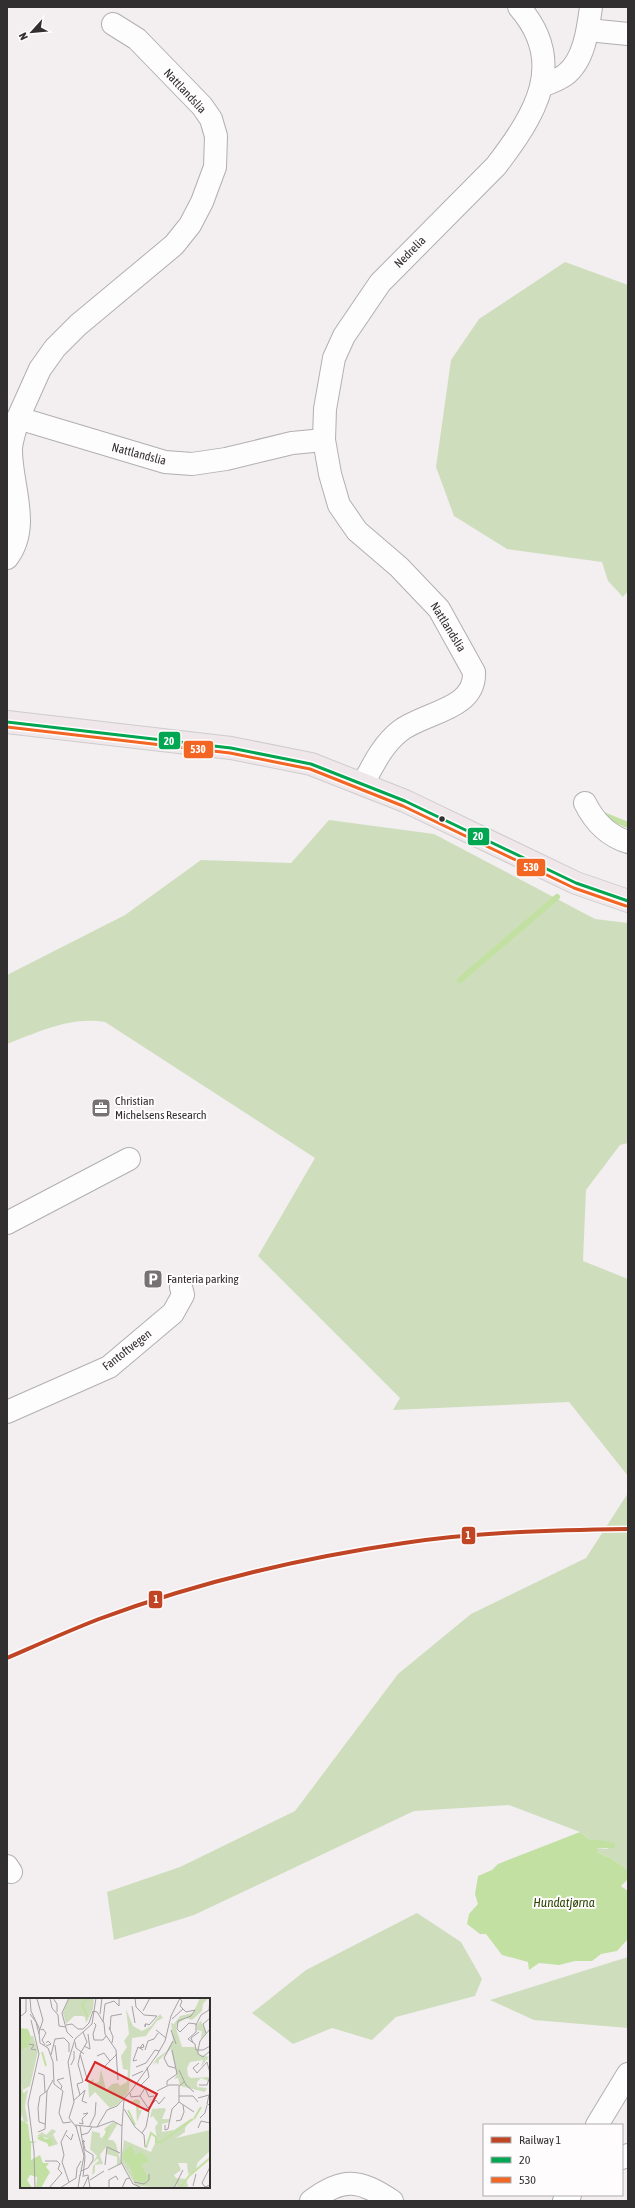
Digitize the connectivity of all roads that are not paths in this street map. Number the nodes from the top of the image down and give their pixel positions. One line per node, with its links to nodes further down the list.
1 (519, 7): 6 (street, Nedrelia)
2 (590, 7): 4 (street)
3 (113, 24): 7 (street, Nattlandslia)
4 (588, 30): 5 (street); 6 (street)
5 (628, 34)
6 (542, 86): 8 (street, Nedrelia)
7 (18, 418): 8 (street, Nattlandslia); 9 (street)
8 (324, 440): 11 (street, Nattlandslia)
9 (7, 558)
10 (7, 722): 11 (main road)
11 (363, 784): 14 (main road)
12 (585, 803): 13 (street)
13 (628, 842)
14 (628, 901)
15 (129, 1159): 16 (street)
16 (7, 1222)
17 (181, 1287): 18 (street, Fantoftvegen)
18 (7, 1412)
19 (628, 2074): 20 (street)
20 (598, 2124)
21 (311, 2201): 22 (street)
22 (392, 2201)

